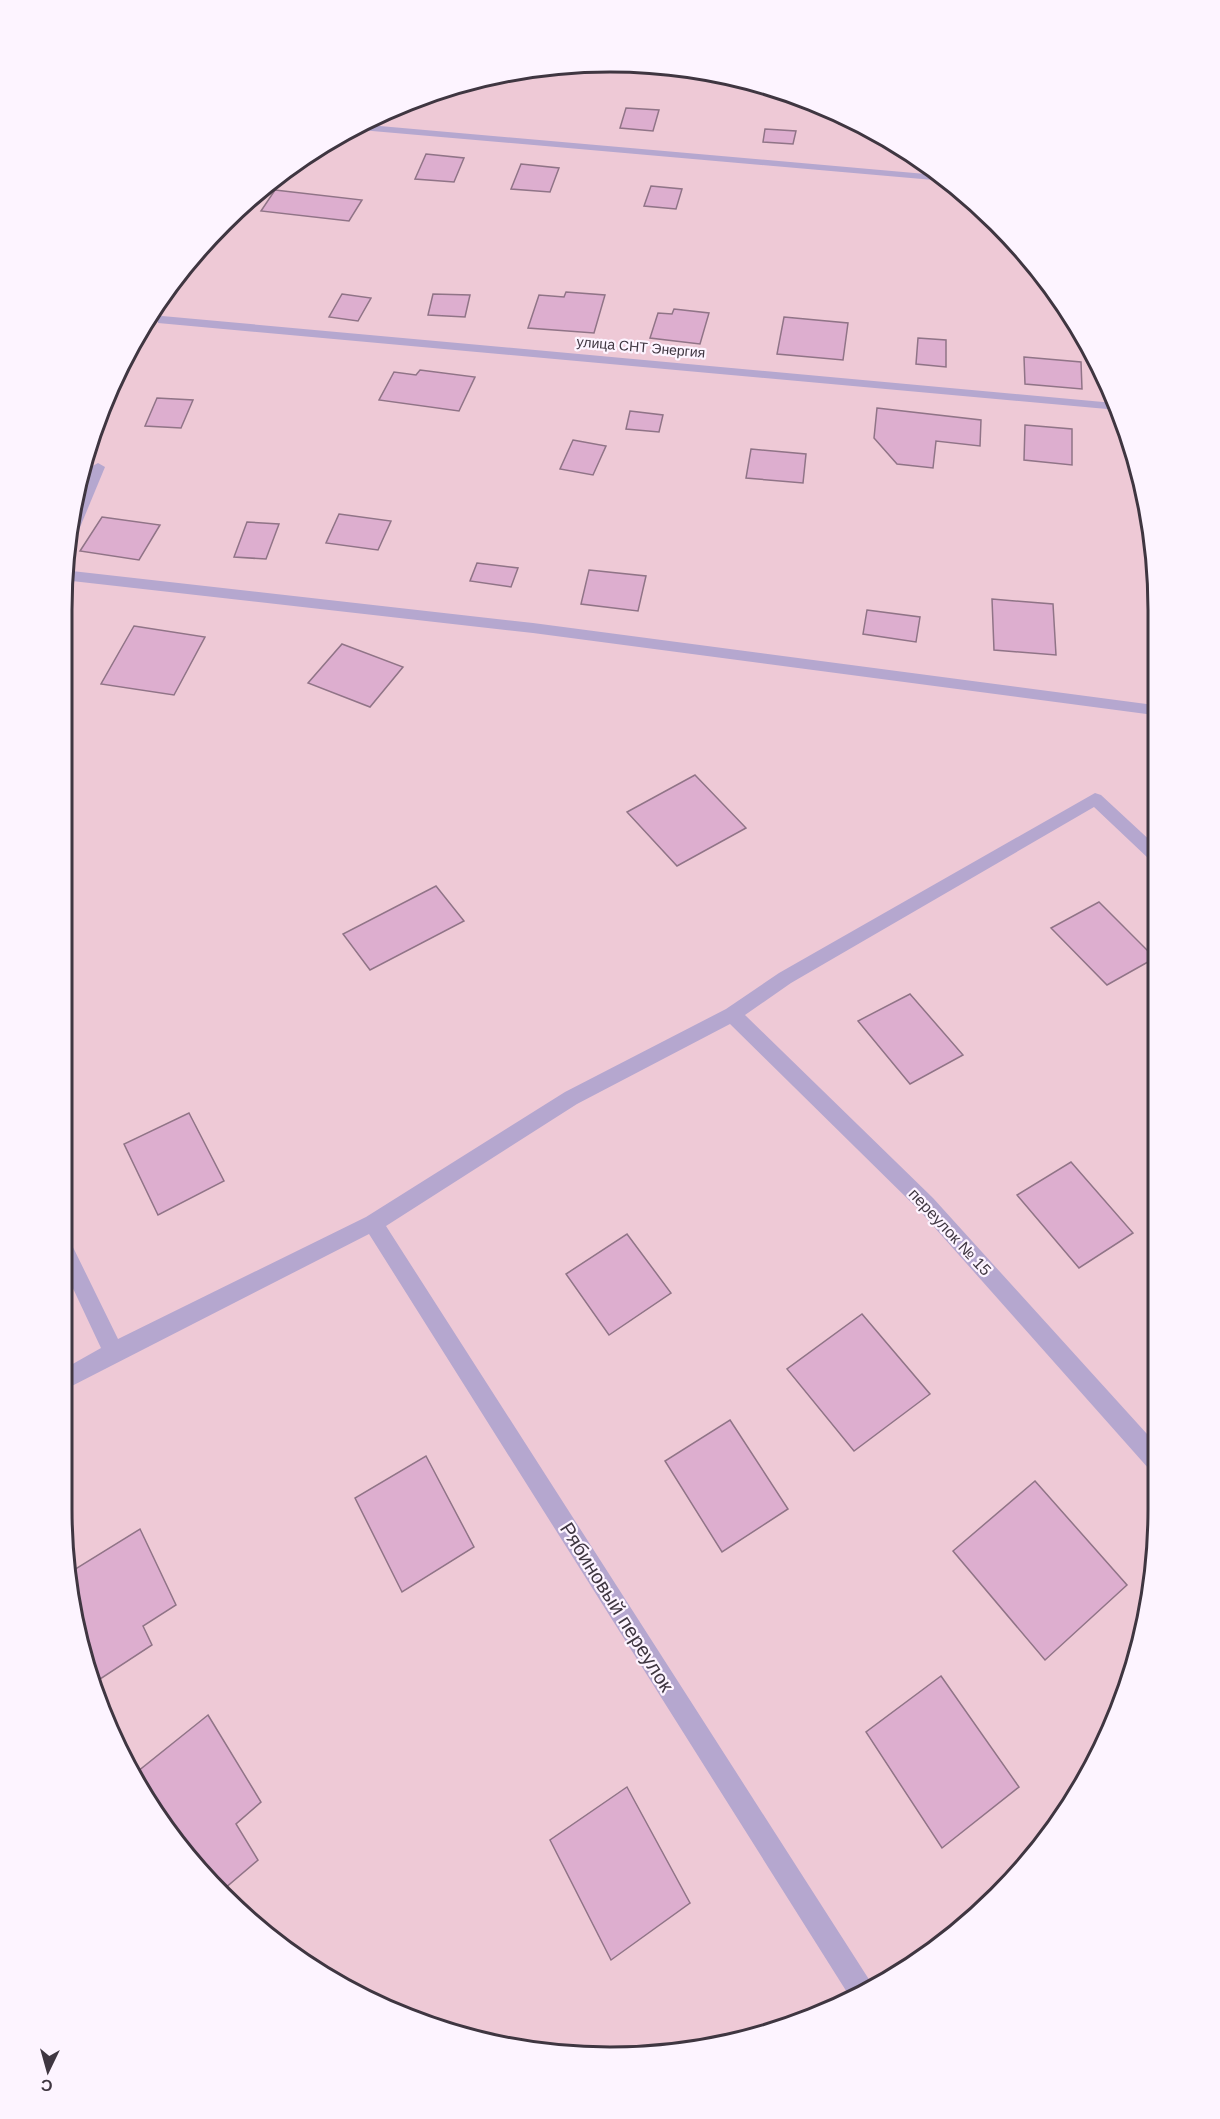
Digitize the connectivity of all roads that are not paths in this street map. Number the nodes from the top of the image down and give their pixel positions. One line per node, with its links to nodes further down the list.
1 (368, 129): 2 (street)
2 (929, 177)
3 (162, 320): 4 (street, улица СНТ Энергия)
4 (1108, 406)
5 (98, 467): 6 (street)
6 (82, 506)
7 (73, 576): 8 (street)
8 (1148, 709)
9 (1148, 848): 10 (street)
10 (732, 1014): 11 (street); 15 (street, переулок № 15)
11 (373, 1223): 13 (street); 16 (street, Рябиновый переулок)
12 (72, 1266): 13 (street)
13 (114, 1352): 14 (street)
14 (72, 1375)
15 (1148, 1451)
16 (859, 1986)

